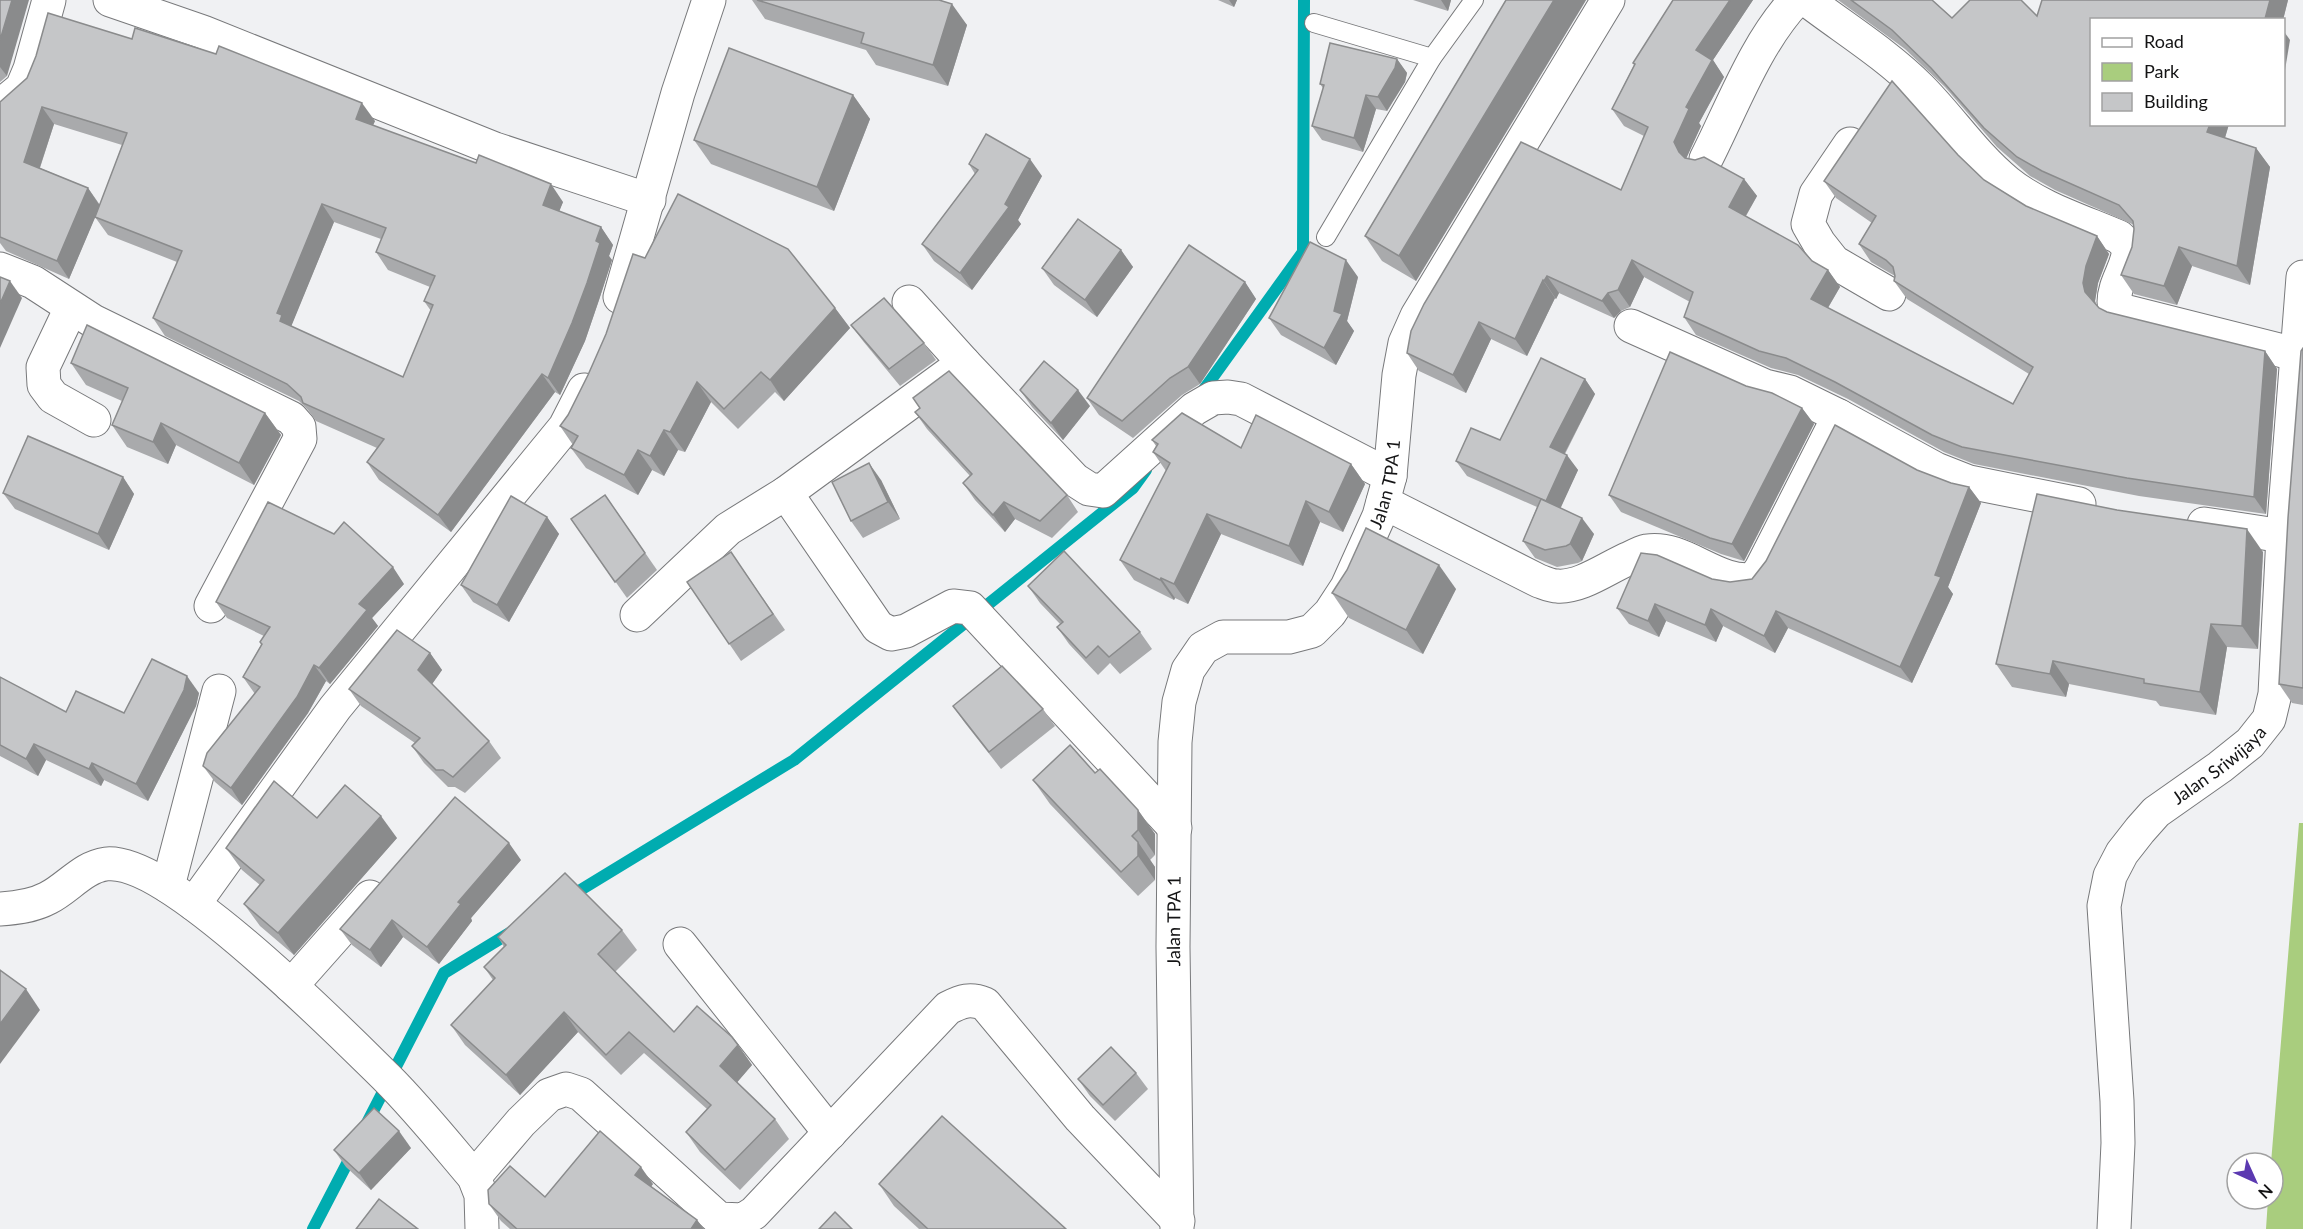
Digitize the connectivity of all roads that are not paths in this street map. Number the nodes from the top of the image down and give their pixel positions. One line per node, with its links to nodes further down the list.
1 (49, 0): 11 (street)
2 (110, 0): 13 (street)
3 (709, 0): 13 (street)
4 (1474, 0): 9 (lane)
5 (1608, 0): 27 (street, Jalan TPA 1)
6 (1796, 0): 12 (street)
7 (1808, 0): 10 (street)
8 (1314, 23): 9 (lane)
9 (1432, 58): 14 (lane)
10 (1900, 71): 17 (street); 22 (street)
11 (0, 106)
12 (1706, 159)
13 (649, 200): 21 (street)
14 (1326, 237)
15 (0, 269): 19 (street)
16 (2303, 277): 22 (street, Jalan Sriwijaya)
17 (1888, 294)
18 (909, 302): 24 (street)
19 (72, 308): 26 (street); 32 (street)
20 (1631, 326): 25 (street)
21 (608, 328)
22 (2300, 356): 31 (street, Jalan Sriwijaya)
23 (596, 359): 37 (street)
24 (964, 363): 27 (street); 28 (street)
25 (1839, 416): 27 (street); 29 (street)
26 (94, 420)
27 (1386, 489): 35 (street, Jalan TPA 1)
28 (786, 493): 33 (street); 35 (street)
29 (2104, 508)
30 (2170, 519): 31 (street)
31 (2289, 559): 45 (street, Jalan Sriwijaya)
32 (211, 606)
33 (637, 615)
34 (219, 691): 37 (street)
35 (1175, 828): 43 (street, Jalan TPA 1)
36 (390, 874): 40 (street)
37 (181, 895): 38 (street); 40 (street)
38 (0, 909)
39 (680, 944): 41 (street)
40 (291, 986): 42 (street)
41 (830, 1132): 42 (street); 43 (street)
42 (474, 1177): 44 (street)
43 (1177, 1225)
44 (482, 1229)
45 (2115, 1229)

